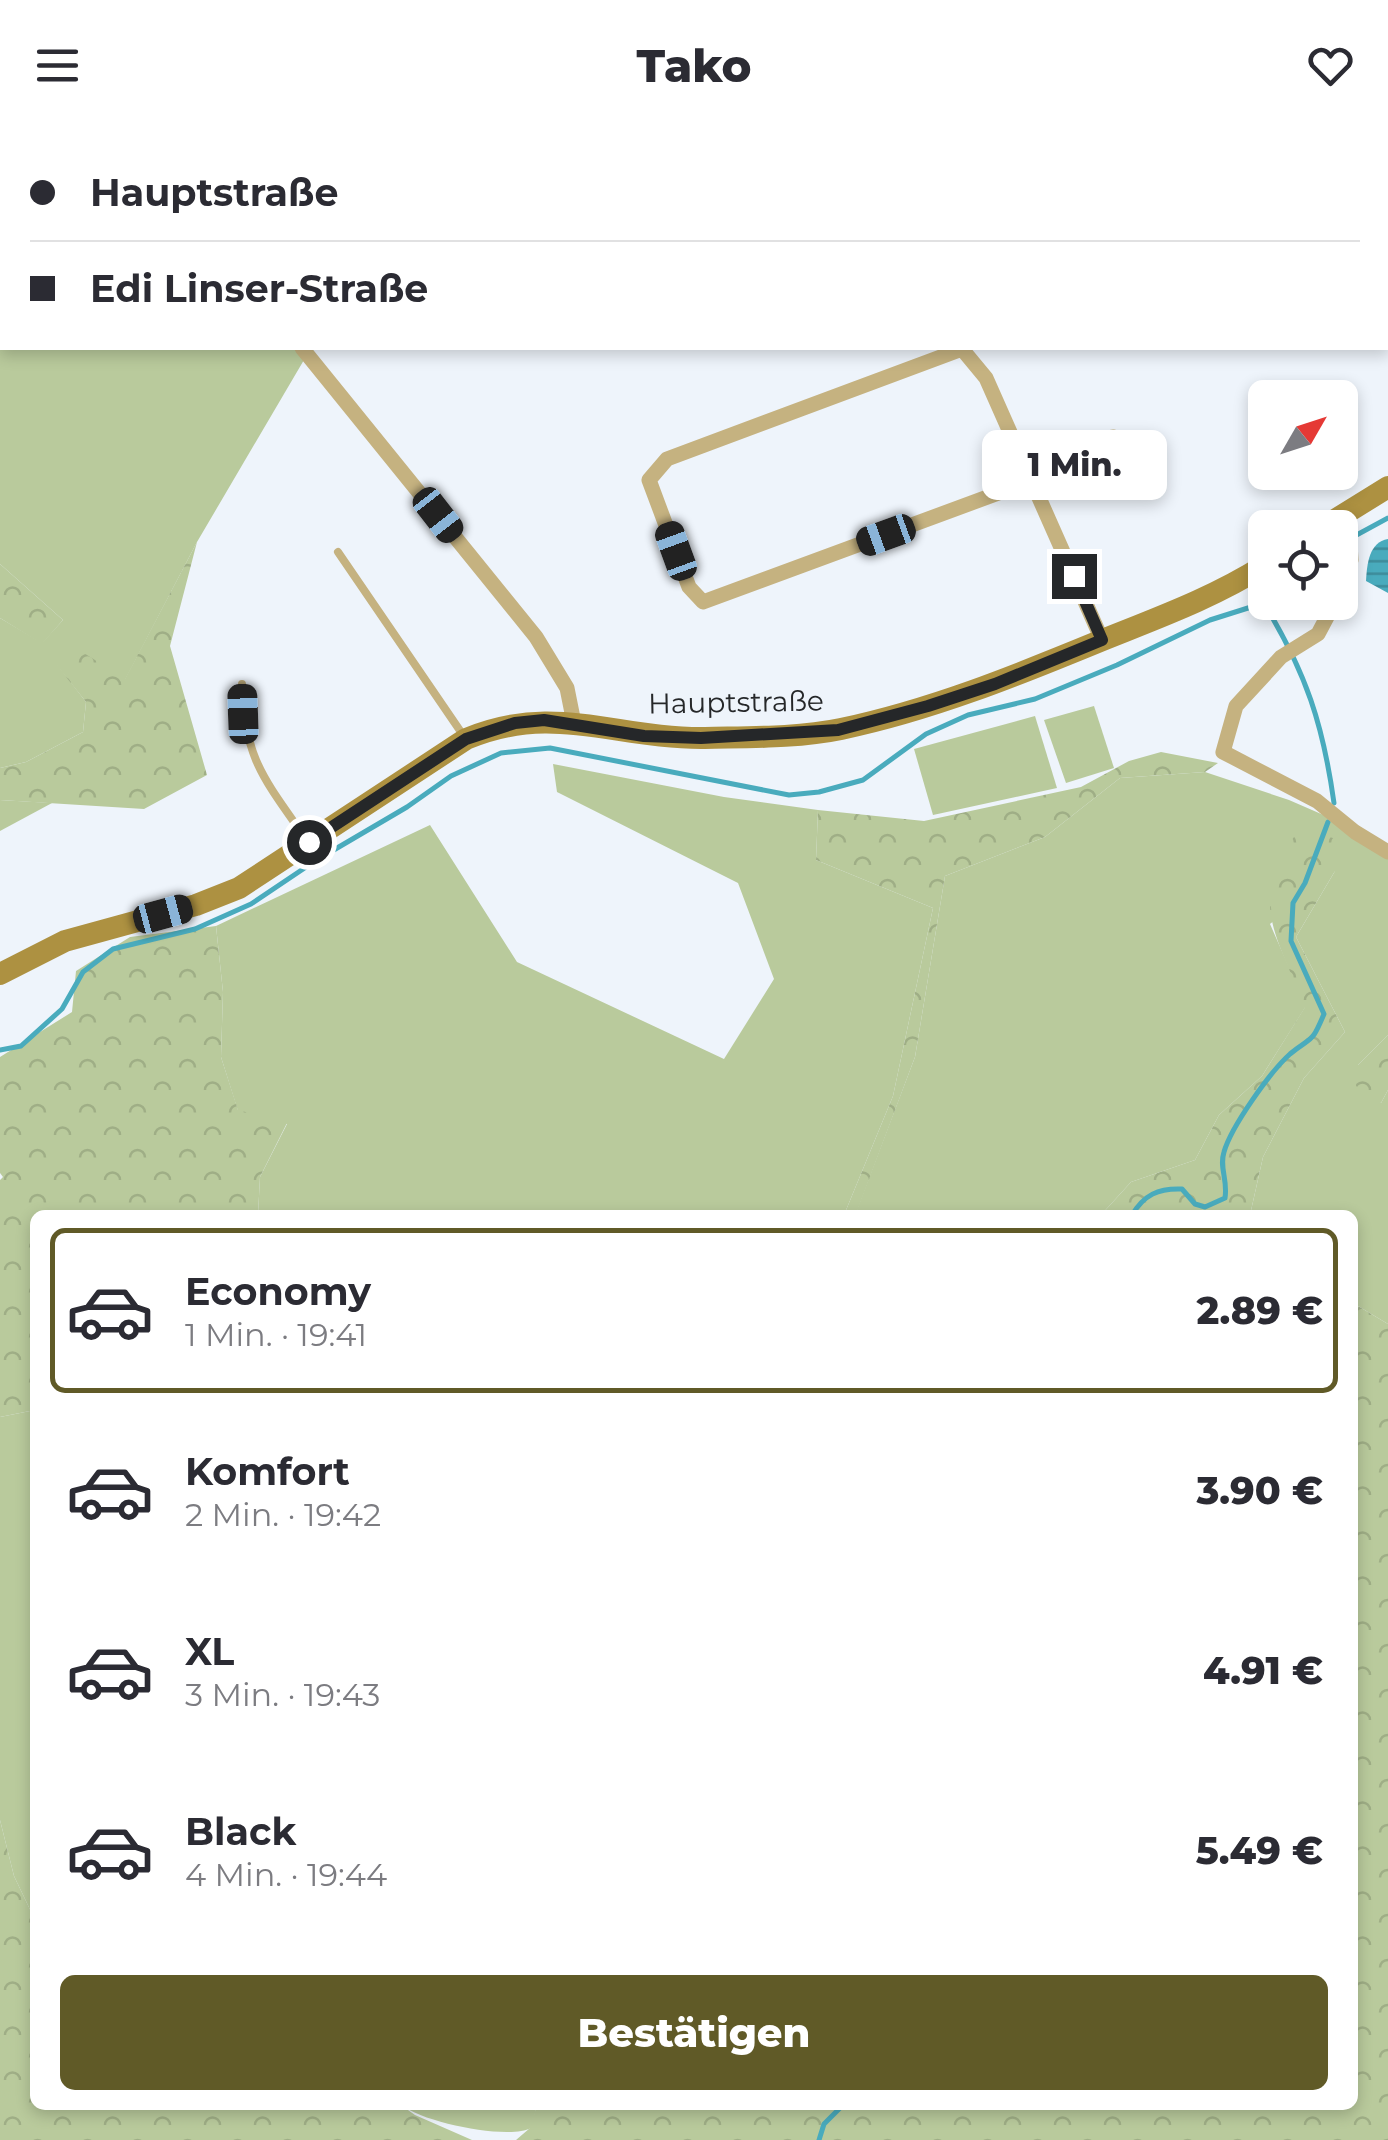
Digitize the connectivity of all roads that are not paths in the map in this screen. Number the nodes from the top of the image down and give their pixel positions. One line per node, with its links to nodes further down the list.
1 (304, 350): 14 (street)
2 (959, 350): 6 (street)
3 (963, 350): 5 (street)
4 (1114, 437): 5 (street)
5 (1026, 463): 6 (street)
6 (1031, 481): 12 (street)
7 (1388, 487): 8 (main road)
8 (1358, 512)
9 (338, 552): 15 (lane)
10 (1248, 576): 12 (main road, Hauptstraße)
11 (1325, 620): 17 (street)
12 (1102, 640): 14 (main road, Hauptstraße)
13 (242, 684): 16 (lane)
14 (574, 723): 15 (main road, Hauptstraße)
15 (466, 739): 16 (main road, Hauptstraße)
16 (309, 842): 18 (main road, Hauptstraße)
17 (1388, 852)
18 (0, 974)

